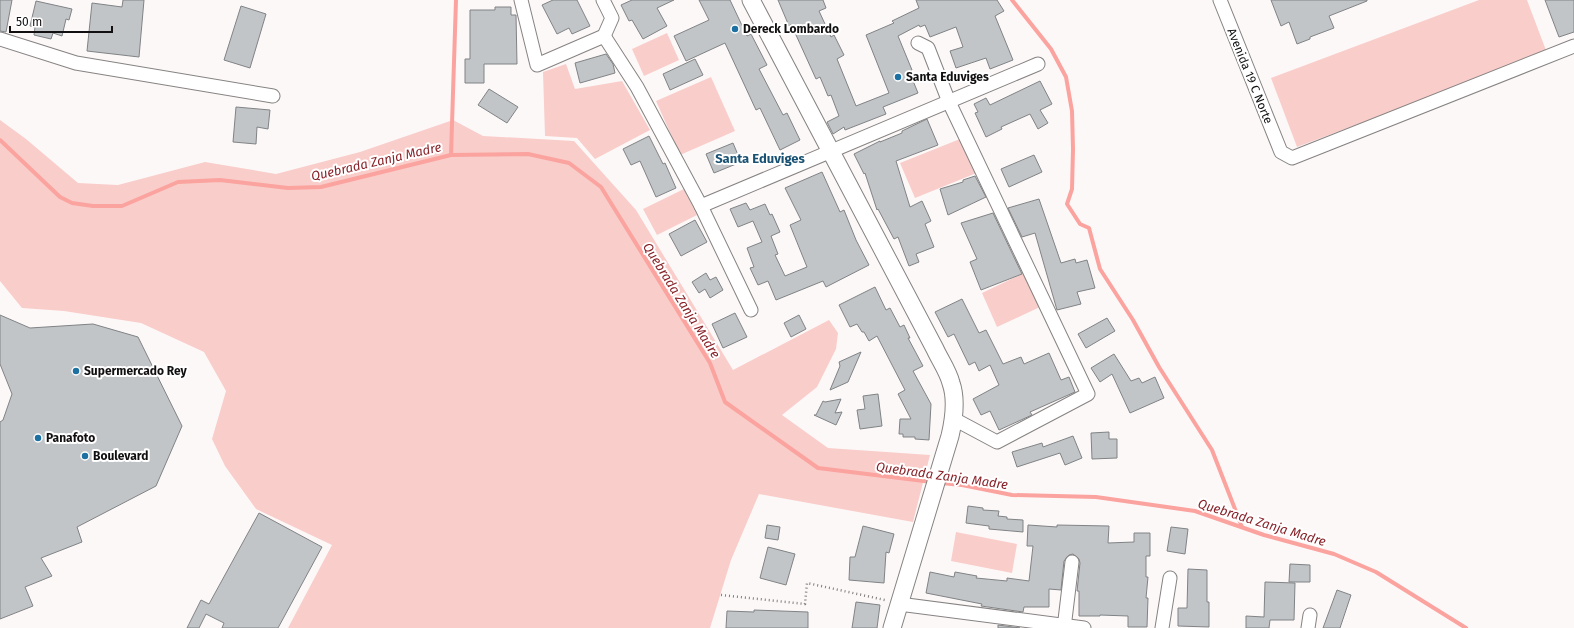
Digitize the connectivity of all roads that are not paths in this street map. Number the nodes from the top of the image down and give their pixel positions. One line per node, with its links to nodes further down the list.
1 (521, 0): 5 (street)
2 (603, 0): 5 (street)
3 (751, 0): 12 (street)
4 (1220, 0): 8 (street, Avenida 19 C Norte)
5 (604, 36): 13 (street)
6 (0, 39): 10 (street)
7 (918, 43): 11 (street)
8 (1574, 46)
9 (1038, 64): 11 (street)
10 (273, 96)
11 (949, 102): 12 (street); 15 (street)
12 (830, 152): 13 (street); 15 (street)
13 (701, 206): 14 (street)
14 (751, 310)
15 (954, 420): 18 (street)
16 (1072, 562): 19 (street)
17 (1170, 578): 22 (street)
18 (899, 604): 19 (street); 20 (street)
19 (1064, 627): 21 (street)
20 (892, 628)
21 (1084, 628)
22 (1162, 628)

